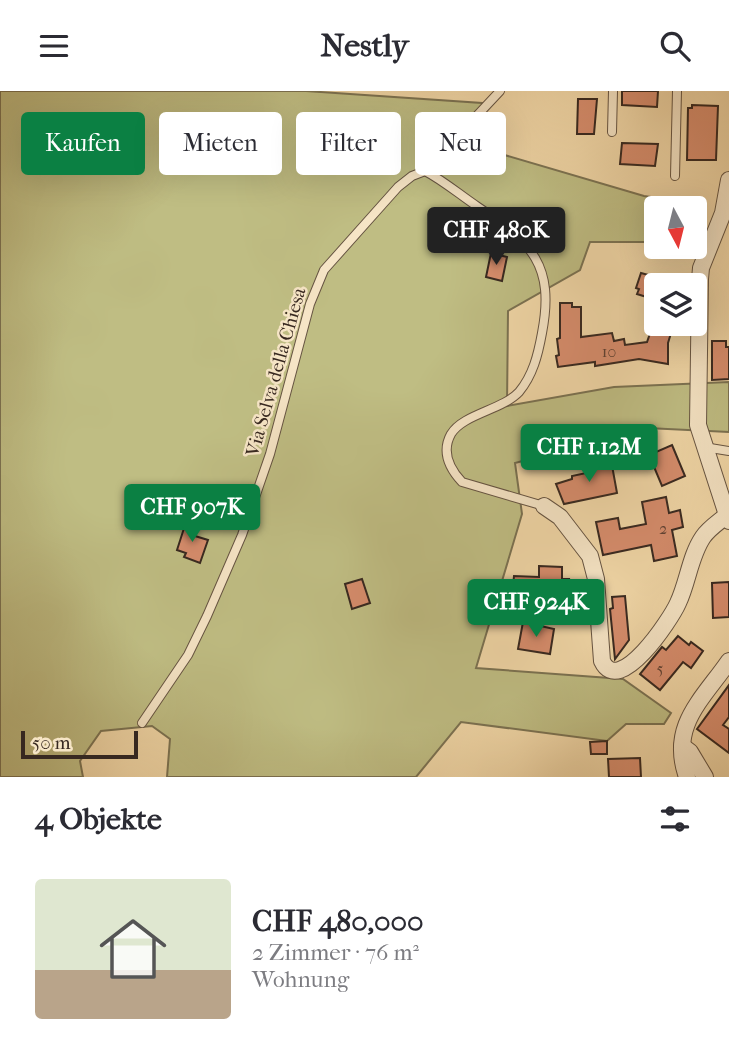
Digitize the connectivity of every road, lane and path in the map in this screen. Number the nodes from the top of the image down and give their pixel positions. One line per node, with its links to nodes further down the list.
1 (500, 91): 4 (lane, Via Selva della Chiesa)
2 (613, 91): 5 (lane)
3 (677, 91): 8 (lane)
4 (480, 112)
5 (612, 132)
6 (415, 175): 15 (lane, Via Selva della Chiesa)
7 (432, 175): 12 (lane)
8 (675, 176)
9 (729, 180): 10 (street)
10 (704, 447): 11 (lane); 13 (street)
11 (729, 451)
12 (544, 506): 13 (street)
13 (728, 518)
14 (729, 661): 16 (street)
15 (142, 723)
16 (682, 746): 17 (street); 18 (street)
17 (687, 777)
18 (705, 777)

